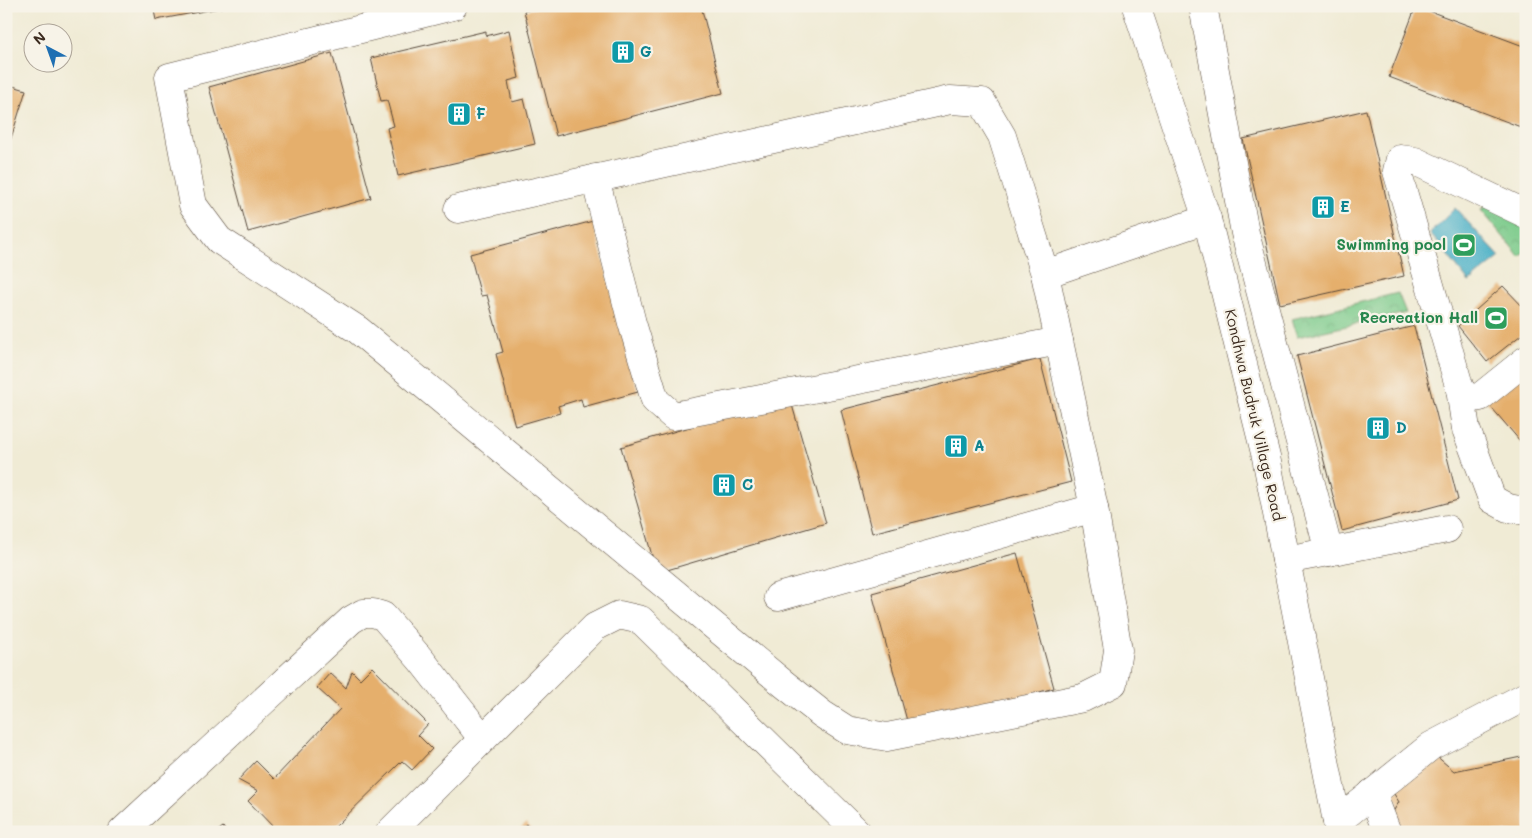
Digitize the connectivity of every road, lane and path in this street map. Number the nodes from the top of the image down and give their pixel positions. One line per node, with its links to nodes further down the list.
1 (454, 6): 12 (street)
2 (1136, 6): 7 (street, Kondhwa Budruk Village Road)
3 (1204, 6): 15 (street)
4 (595, 178): 5 (street); 8 (street); 9 (street)
5 (458, 209)
6 (1526, 214): 11 (street)
7 (1207, 219): 8 (street); 16 (street, Kondhwa Budruk Village Road)
8 (1045, 274): 9 (street)
9 (1059, 341): 12 (street)
10 (1526, 360): 11 (street)
11 (1460, 389): 13 (street)
12 (1094, 508): 17 (street)
13 (1526, 512)
14 (1447, 529): 15 (street)
15 (1329, 552): 16 (street)
16 (1286, 560): 21 (street, Kondhwa Budruk Village Road)
17 (778, 597)
18 (1526, 696): 20 (street)
19 (483, 738): 22 (street); 23 (street); 24 (street)
20 (1372, 793): 21 (street); 25 (street)
21 (1338, 827)
22 (122, 832)
23 (390, 832)
24 (857, 832)
25 (1387, 832)

